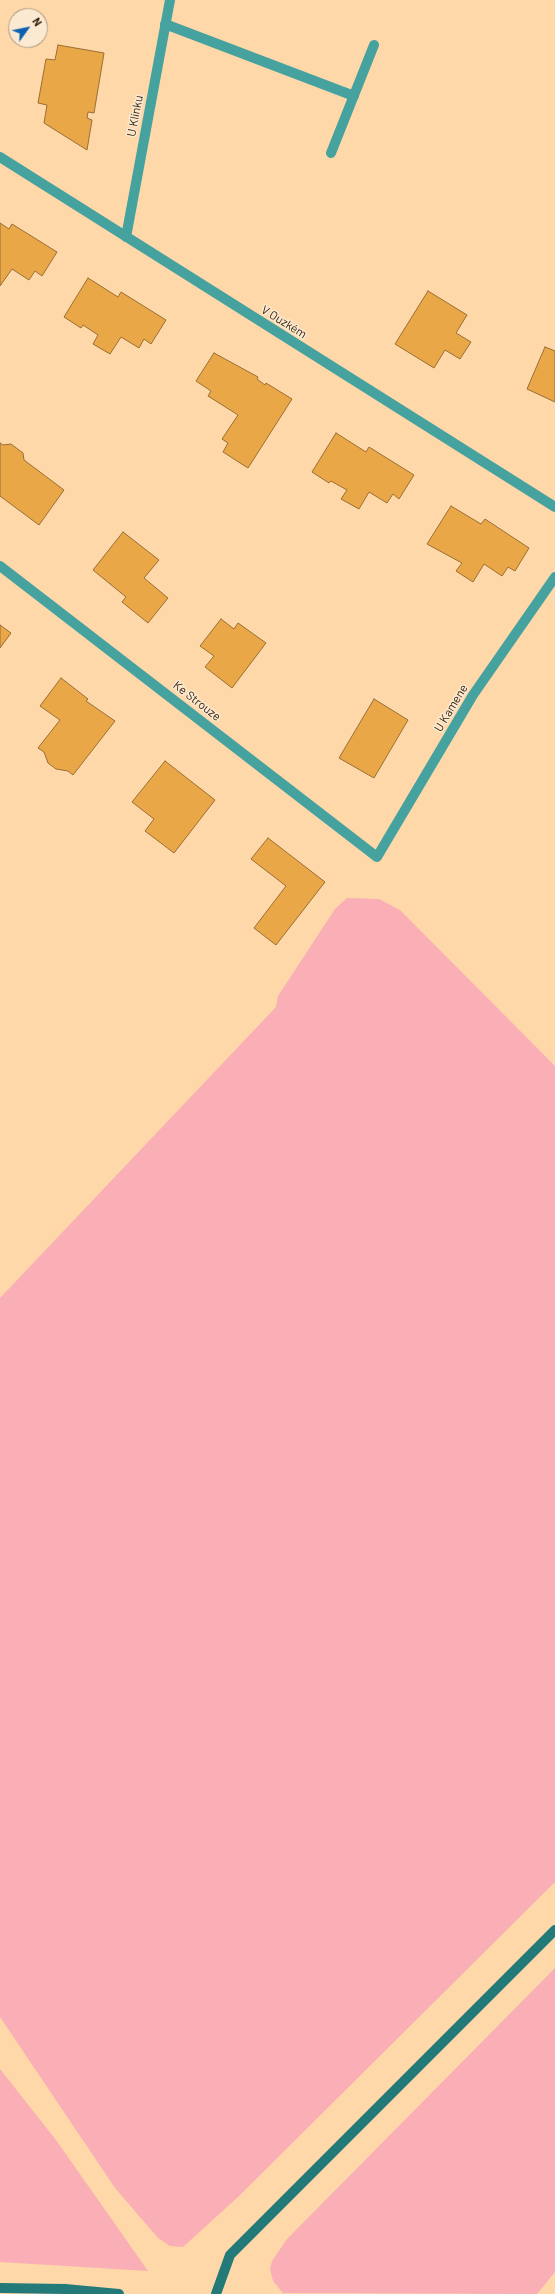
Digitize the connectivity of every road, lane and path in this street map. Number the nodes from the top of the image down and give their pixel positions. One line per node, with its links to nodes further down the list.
1 (170, 0): 2 (street, U Klínku)
2 (165, 24): 4 (street); 7 (street, U Klínku)
3 (374, 45): 4 (street)
4 (354, 96): 5 (street)
5 (331, 153)
6 (0, 157): 7 (street, V Ouzkém)
7 (126, 237): 8 (street, V Ouzkém)
8 (555, 507)
9 (0, 566): 11 (street, Ke Strouze)
10 (555, 577): 11 (street, U Kamene)
11 (377, 857)
12 (555, 1930): 15 (street)
13 (0, 2288): 14 (street)
14 (119, 2294)
15 (216, 2294)

